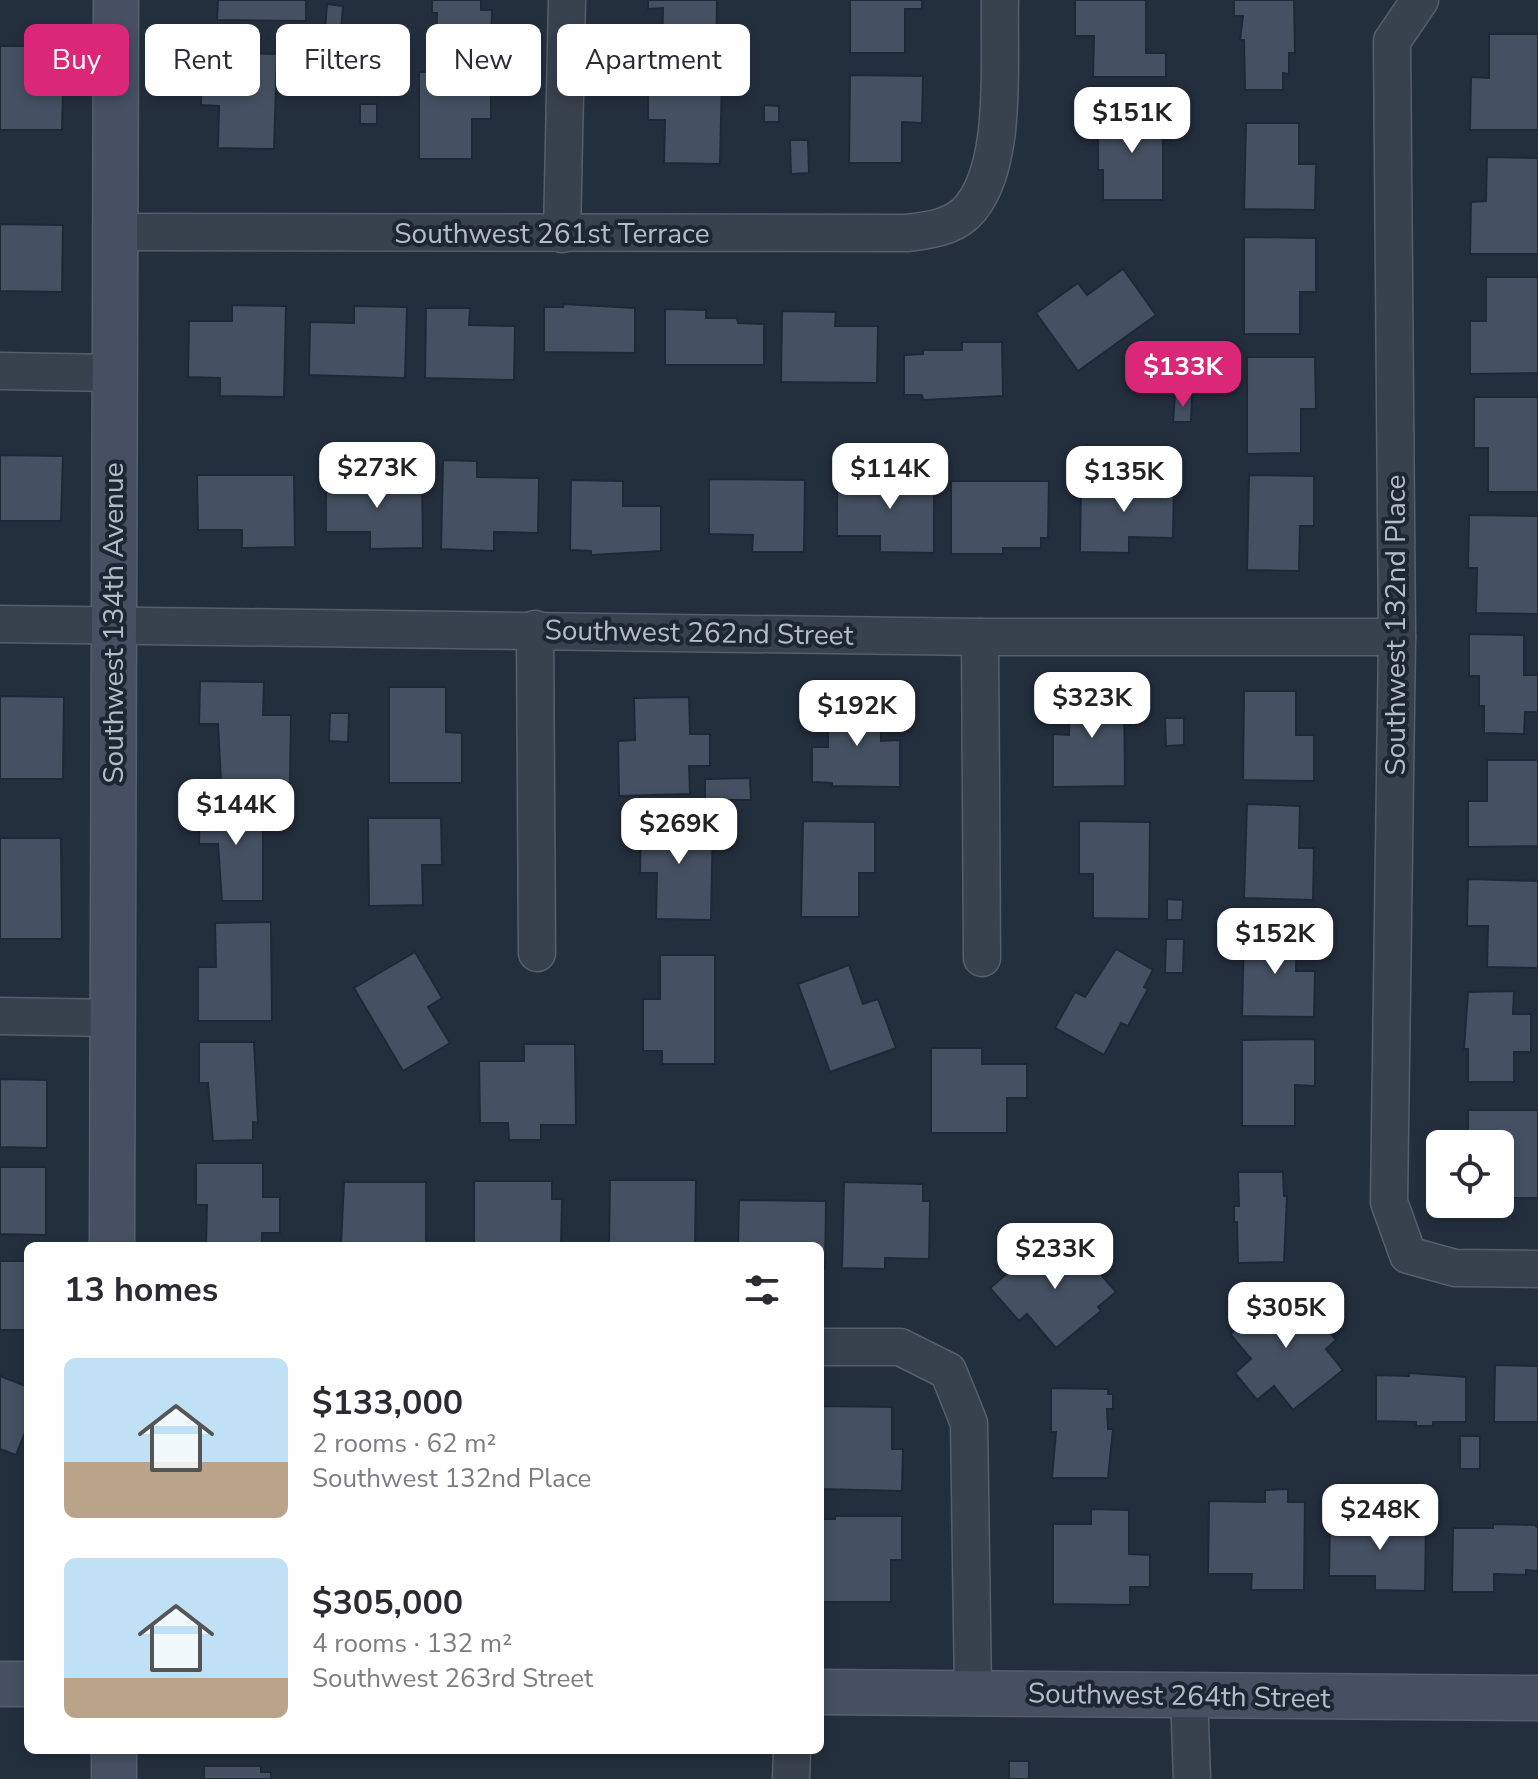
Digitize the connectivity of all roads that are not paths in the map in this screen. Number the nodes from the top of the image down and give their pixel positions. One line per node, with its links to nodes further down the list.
1 (116, 0): 5 (street, Southwest 134th Avenue)
2 (567, 0): 6 (street)
3 (1000, 0): 6 (street, Southwest 261st Terrace)
4 (1420, 0): 13 (street, Southwest 132nd Place)
5 (113, 232): 6 (street, Southwest 261st Terrace); 8 (street, Southwest 134th Avenue)
6 (562, 234)
7 (0, 371): 8 (street)
8 (113, 373): 10 (street, Southwest 134th Avenue)
9 (0, 624): 10 (street, Southwest 262nd Street)
10 (113, 624): 11 (street, Southwest 262nd Street); 17 (street, Southwest 134th Avenue)
11 (535, 629): 12 (street, Southwest 262nd Street); 14 (street)
12 (980, 637): 13 (street, Southwest 262nd Street); 15 (street)
13 (1397, 637): 19 (street, Southwest 132nd Place)
14 (537, 953)
15 (982, 958)
16 (0, 1016): 17 (street)
17 (112, 1018): 18 (street, Southwest 134th Avenue)
18 (112, 1242)
19 (1538, 1269)
20 (824, 1347): 24 (street)
21 (0, 1684): 22 (street)
22 (24, 1684)
23 (824, 1692): 24 (street, Southwest 264th Street)
24 (973, 1693): 25 (street, Southwest 264th Street)
25 (1189, 1695): 26 (street, Southwest 264th Street); 31 (street)
26 (1538, 1698)
27 (114, 1754): 29 (street)
28 (792, 1754): 30 (street)
29 (114, 1779)
30 (791, 1779)
31 (1192, 1779)

